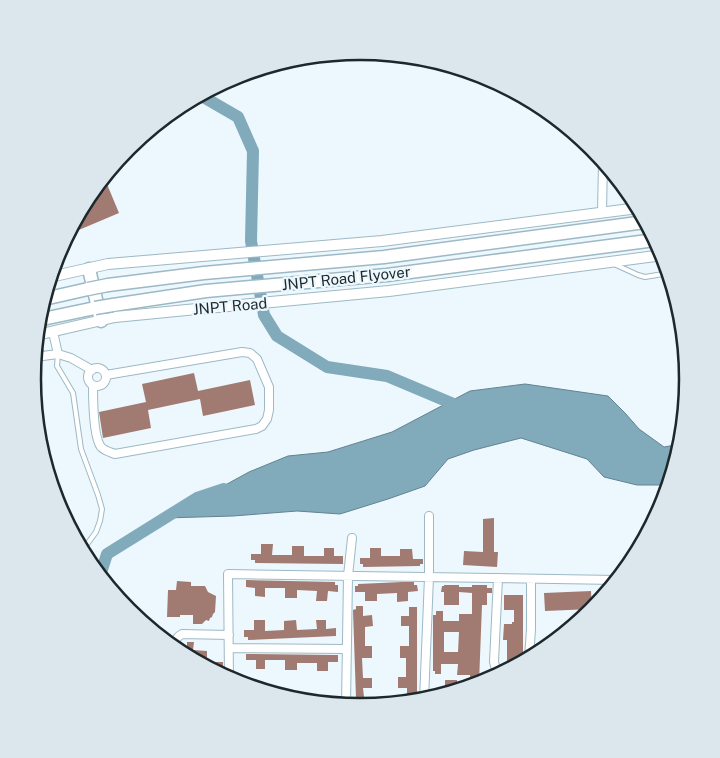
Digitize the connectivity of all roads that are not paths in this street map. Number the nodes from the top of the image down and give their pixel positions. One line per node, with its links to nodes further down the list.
1 (603, 172): 3 (street)
2 (629, 209): 3 (street)
3 (602, 212): 8 (street)
4 (638, 223): 11 (highway, JNPT Road Flyover, bridge)
5 (647, 241): 12 (highway, JNPT Road Flyover, bridge)
6 (654, 256): 7 (street, JNPT Road)
7 (609, 262): 10 (lane); 13 (street, JNPT Road)
8 (89, 269): 9 (street); 13 (highway)
9 (59, 275)
10 (661, 275)
11 (52, 297)
12 (47, 318)
13 (101, 321): 14 (street, JNPT Road)
14 (53, 332): 15 (street, JNPT Road); 16 (street)
15 (45, 334)
16 (58, 354): 17 (street); 18 (street); 23 (lane)
17 (42, 356)
18 (92, 370): 19 (street); 20 (street)
19 (106, 375): 20 (street); 20 (street)
20 (93, 385)
21 (429, 516): 25 (street)
22 (352, 538): 24 (street)
23 (87, 543)
24 (348, 576): 25 (street); 29 (street); 32 (street)
25 (429, 577): 26 (street); 36 (street)
26 (498, 578): 27 (street); 34 (street)
27 (531, 579): 28 (street); 33 (street)
28 (607, 580)
29 (229, 635): 30 (street); 31 (street)
30 (176, 639)
31 (229, 648): 32 (street); 35 (street)
32 (347, 649): 37 (street)
33 (529, 649)
34 (496, 667)
35 (229, 669)
36 (424, 691)
37 (346, 697)

